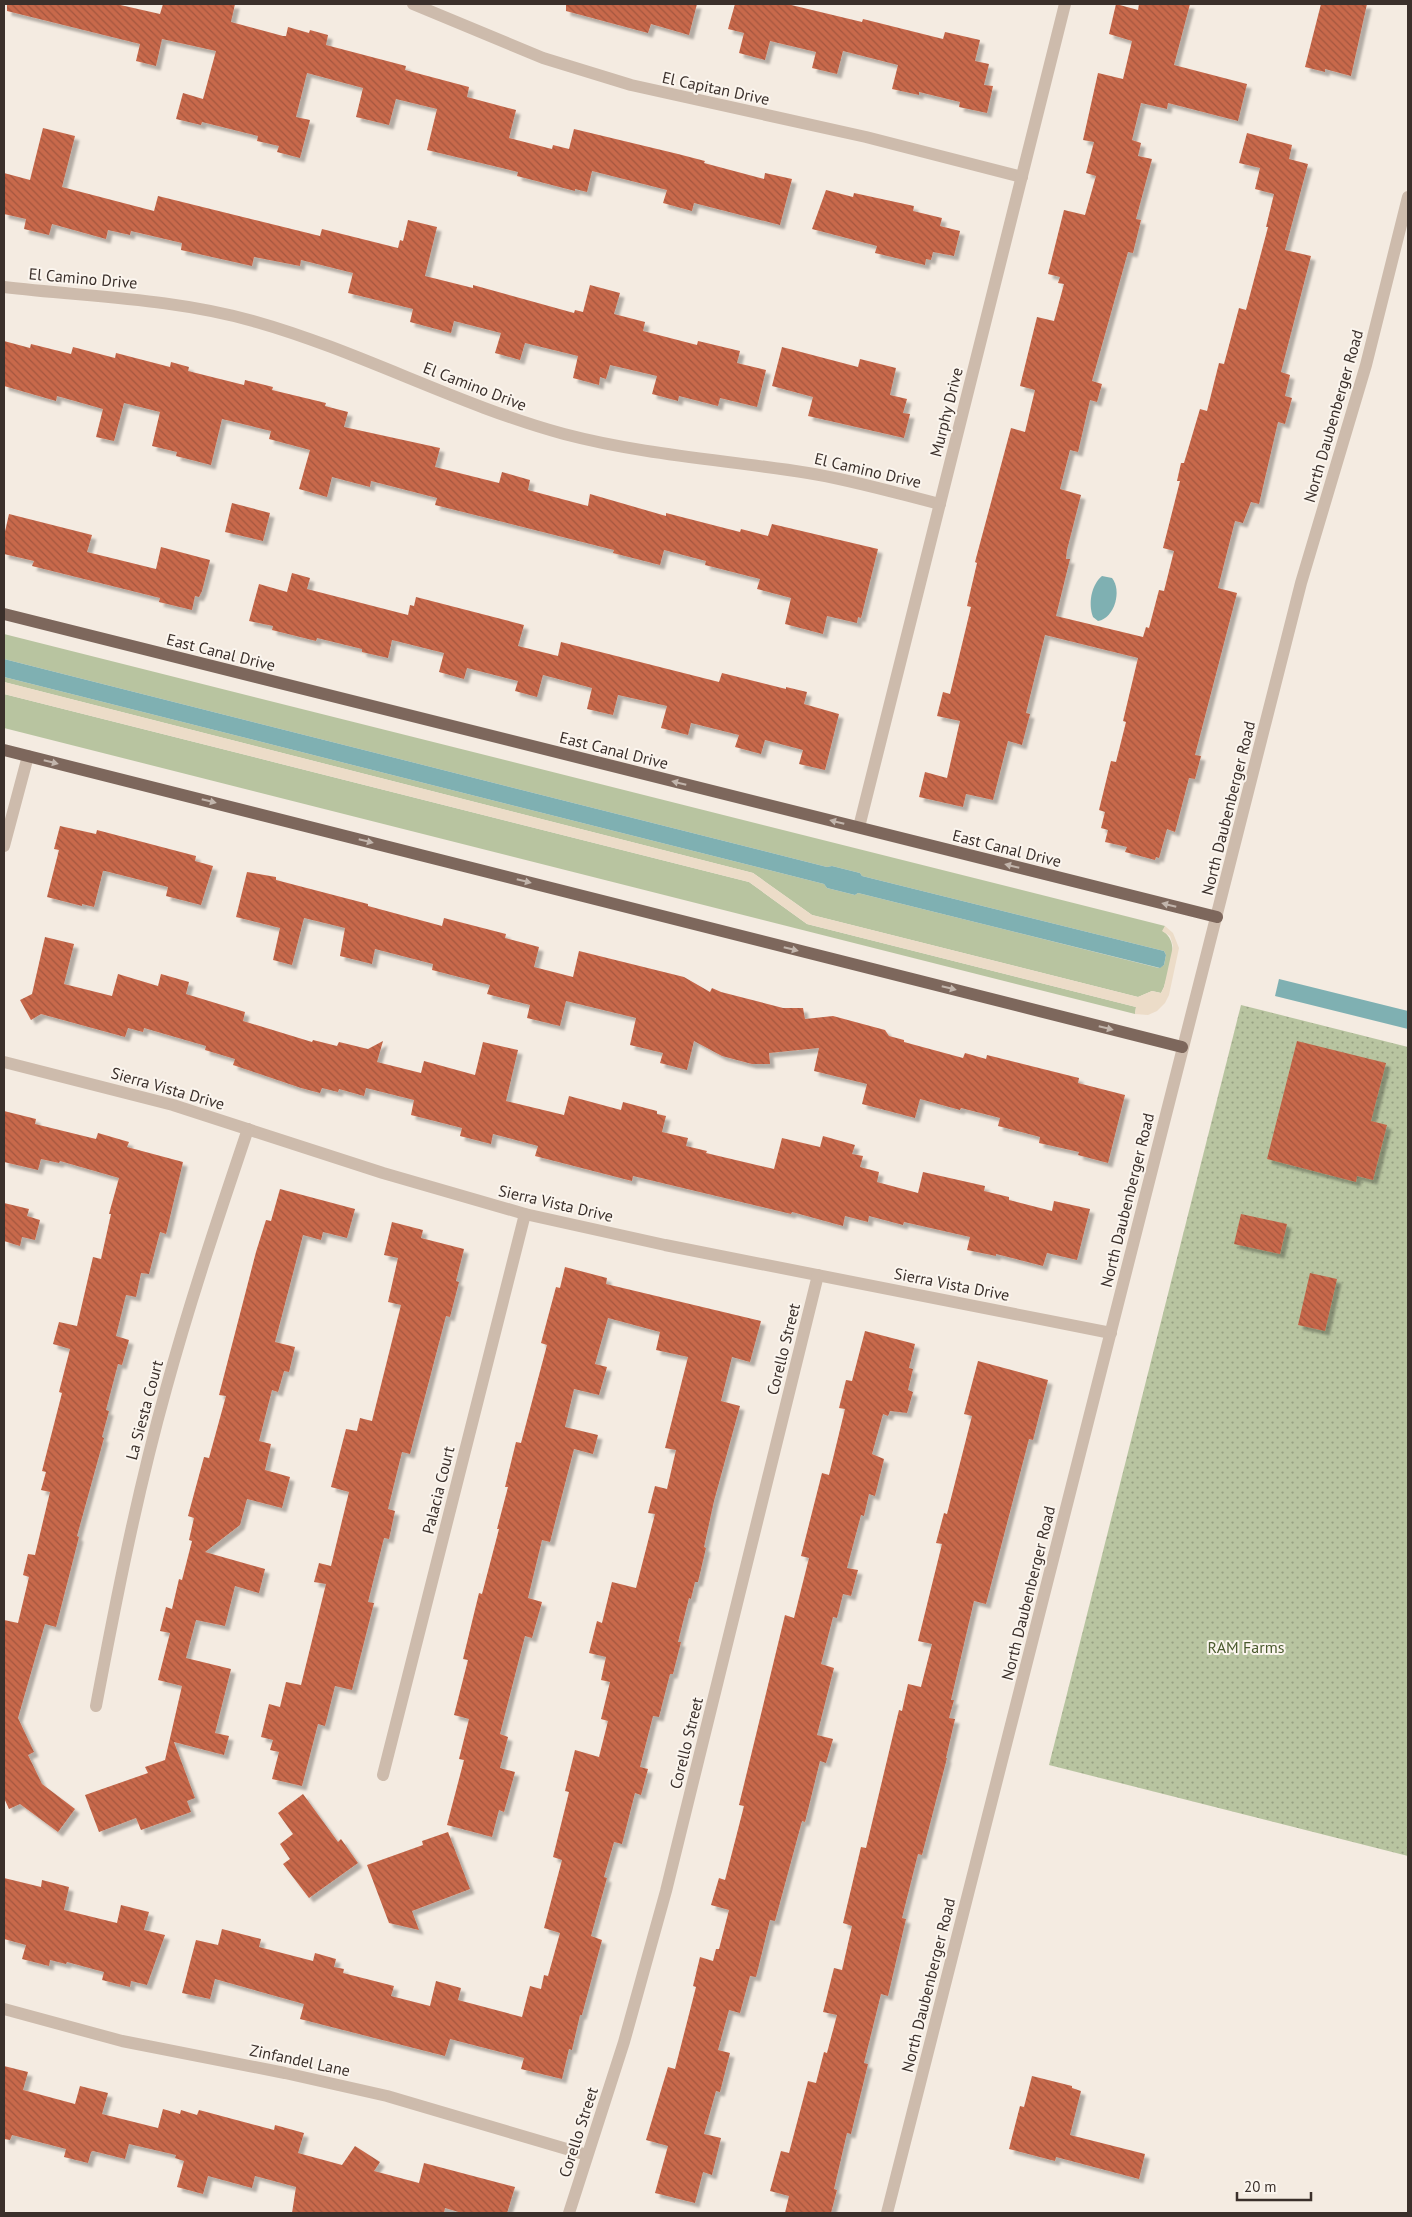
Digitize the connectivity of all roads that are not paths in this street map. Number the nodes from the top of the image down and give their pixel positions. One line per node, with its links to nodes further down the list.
1 (413, 4): 3 (street, El Capitan Drive)
2 (1066, 4): 3 (street, Murphy Drive)
3 (1022, 177): 6 (street, Murphy Drive)
4 (1408, 197): 12 (street, North Daubenberger Road)
5 (4, 287): 6 (street, El Camino Drive)
6 (940, 504): 10 (street, Murphy Drive)
7 (4, 614): 10 (main road, East Canal Drive, one-way to 7)
8 (4, 750): 9 (main road)
9 (28, 756): 11 (street); 13 (main road, one-way to 13)
10 (859, 827): 12 (main road, East Canal Drive, one-way to 10)
11 (4, 846)
12 (1217, 917): 13 (street, North Daubenberger Road)
13 (1182, 1048): 18 (street, North Daubenberger Road)
14 (4, 1062): 15 (street, Sierra Vista Drive)
15 (248, 1129): 16 (street, Sierra Vista Drive); 19 (street, La Siesta Court)
16 (525, 1214): 17 (street, Sierra Vista Drive); 20 (street, Palacia Court)
17 (818, 1275): 18 (street, Sierra Vista Drive); 22 (street, Corello Street)
18 (1111, 1333): 24 (street, North Daubenberger Road)
19 (96, 1706)
20 (383, 1775)
21 (4, 2009): 22 (street, Zinfandel Lane)
22 (587, 2155): 23 (street, Corello Street)
23 (569, 2213)
24 (887, 2213)

